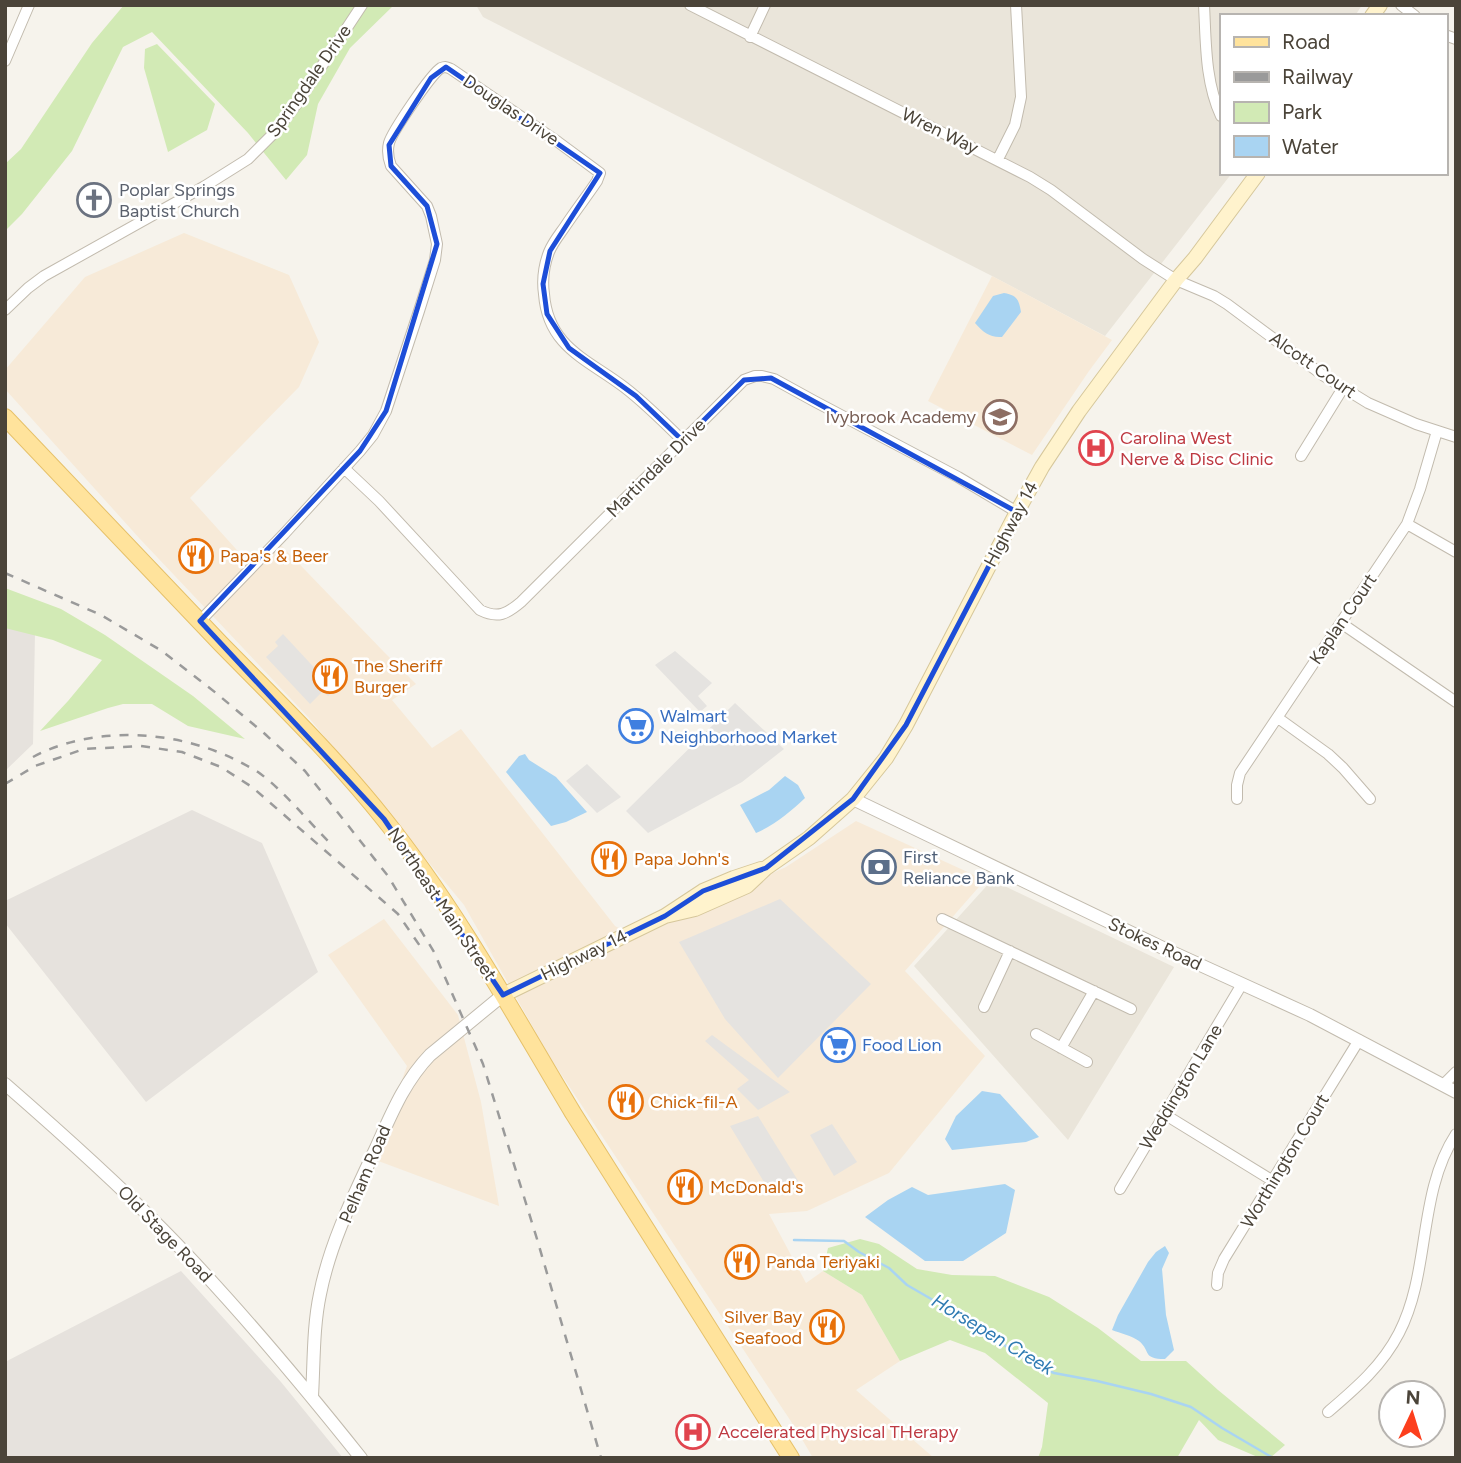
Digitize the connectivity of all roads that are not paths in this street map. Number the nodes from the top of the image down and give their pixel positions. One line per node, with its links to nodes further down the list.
1 (29, 5): 8 (street)
2 (362, 5): 13 (street, Springdale Drive)
3 (690, 5): 7 (street, Wren Way)
4 (765, 5): 7 (street)
5 (1016, 5): 10 (street)
6 (1204, 5): 9 (street)
7 (750, 37): 10 (street, Wren Way)
8 (5, 61)
9 (1220, 114)
10 (998, 159): 12 (street, Wren Way)
11 (1257, 175): 12 (main road, Highway 14)
12 (1176, 280): 14 (street, Alcott Court); 21 (main road, Highway 14)
13 (5, 310)
14 (1343, 388): 16 (street, Alcott Court); 19 (street)
15 (8, 425): 24 (main road, Northeast Main Street)
16 (1437, 431): 17 (street, Alcott Court); 22 (street, Kaplan Court)
17 (1456, 437)
18 (683, 441): 20 (street, Martindale Drive); 20 (street, Douglas Drive); 21 (street, Martindale Drive)
19 (1301, 456)
20 (344, 468): 24 (street, Douglas Drive)
21 (1017, 512): 28 (main road, Highway 14)
22 (1406, 524): 23 (street); 25 (street, Kaplan Court)
23 (1456, 552)
24 (200, 621): 35 (main road, Northeast Main Street)
25 (1340, 623): 26 (street); 27 (street, Kaplan Court)
26 (1456, 702)
27 (1278, 718): 29 (street, Kaplan Court); 30 (street)
28 (853, 799): 33 (street, Stokes Road); 35 (main road, Highway 14)
29 (1237, 799)
30 (1370, 799)
31 (942, 919): 32 (street)
32 (1010, 951): 34 (street); 36 (street)
33 (1242, 984): 39 (street, Stokes Road); 46 (street, Weddington Lane)
34 (1094, 991): 37 (street); 40 (street)
35 (503, 995): 51 (street, Pelham Road); 54 (main road, Northeast Main Street)
36 (984, 1007)
37 (1132, 1009)
38 (1036, 1034): 40 (street)
39 (1359, 1040): 44 (street, Stokes Road); 48 (street, Worthington Court)
40 (1061, 1048): 41 (street)
41 (1087, 1062)
42 (1456, 1072): 44 (street)
43 (5, 1084): 51 (street, Old Stage Road)
44 (1443, 1085): 45 (street, Stokes Road)
45 (1456, 1091)
46 (1164, 1114): 48 (street); 49 (street, Weddington Lane)
47 (1456, 1134): 52 (street)
48 (1273, 1181): 50 (street, Worthington Court)
49 (1121, 1189)
50 (1217, 1285)
51 (312, 1396): 53 (street, Old Stage Road)
52 (1328, 1412)
53 (361, 1458)
54 (791, 1458)

